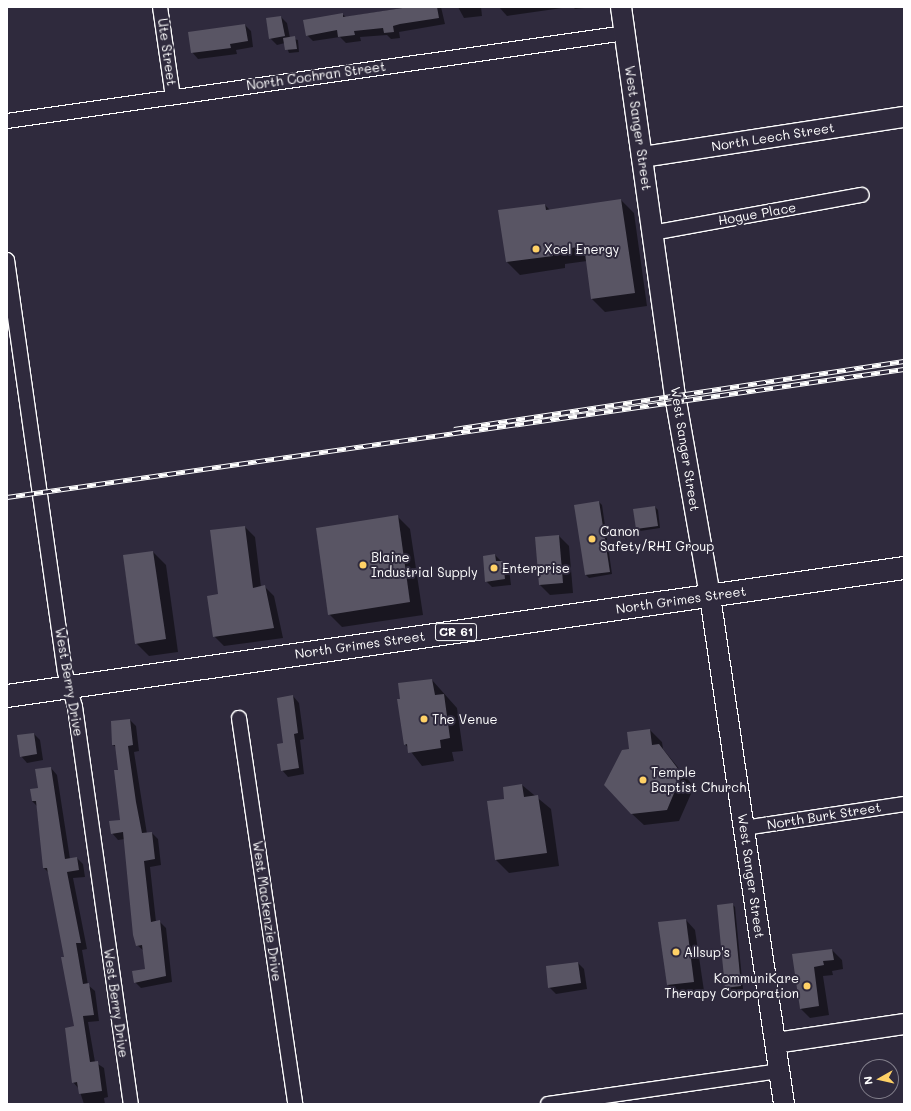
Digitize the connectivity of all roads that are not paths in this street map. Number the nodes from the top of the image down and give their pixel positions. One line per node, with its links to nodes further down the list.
1 (160, 7): 4 (street, Ute Street)
2 (621, 7): 3 (main road, West Sanger Street)
3 (625, 33): 4 (street, North Cochran Street); 7 (main road, West Sanger Street)
4 (173, 97): 6 (street, North Cochran Street)
5 (904, 117): 7 (main road, North Leech Street)
6 (7, 121)
7 (642, 157): 9 (main road, West Sanger Street)
8 (862, 195): 9 (street, Hogue Place)
9 (652, 233): 12 (main road, West Sanger Street)
10 (7, 260): 13 (street, West Berry Drive)
11 (904, 568): 12 (main road, North Grimes Street / CR 61)
12 (710, 596): 13 (main road, North Grimes Street / CR 61); 17 (main road, West Sanger Street)
13 (69, 687): 14 (main road, North Grimes Street / CR 61); 21 (street, West Berry Drive)
14 (7, 696)
15 (239, 718): 22 (street, West Mackenzie Drive)
16 (904, 804): 17 (street, North Burk Street)
17 (744, 828): 19 (main road, West Sanger Street)
18 (904, 1024): 19 (main road)
19 (776, 1043): 20 (main road, West Sanger Street)
20 (779, 1071): 23 (street); 24 (main road, West Sanger Street)
21 (131, 1104)
22 (294, 1104)
23 (548, 1104)
24 (784, 1104)

